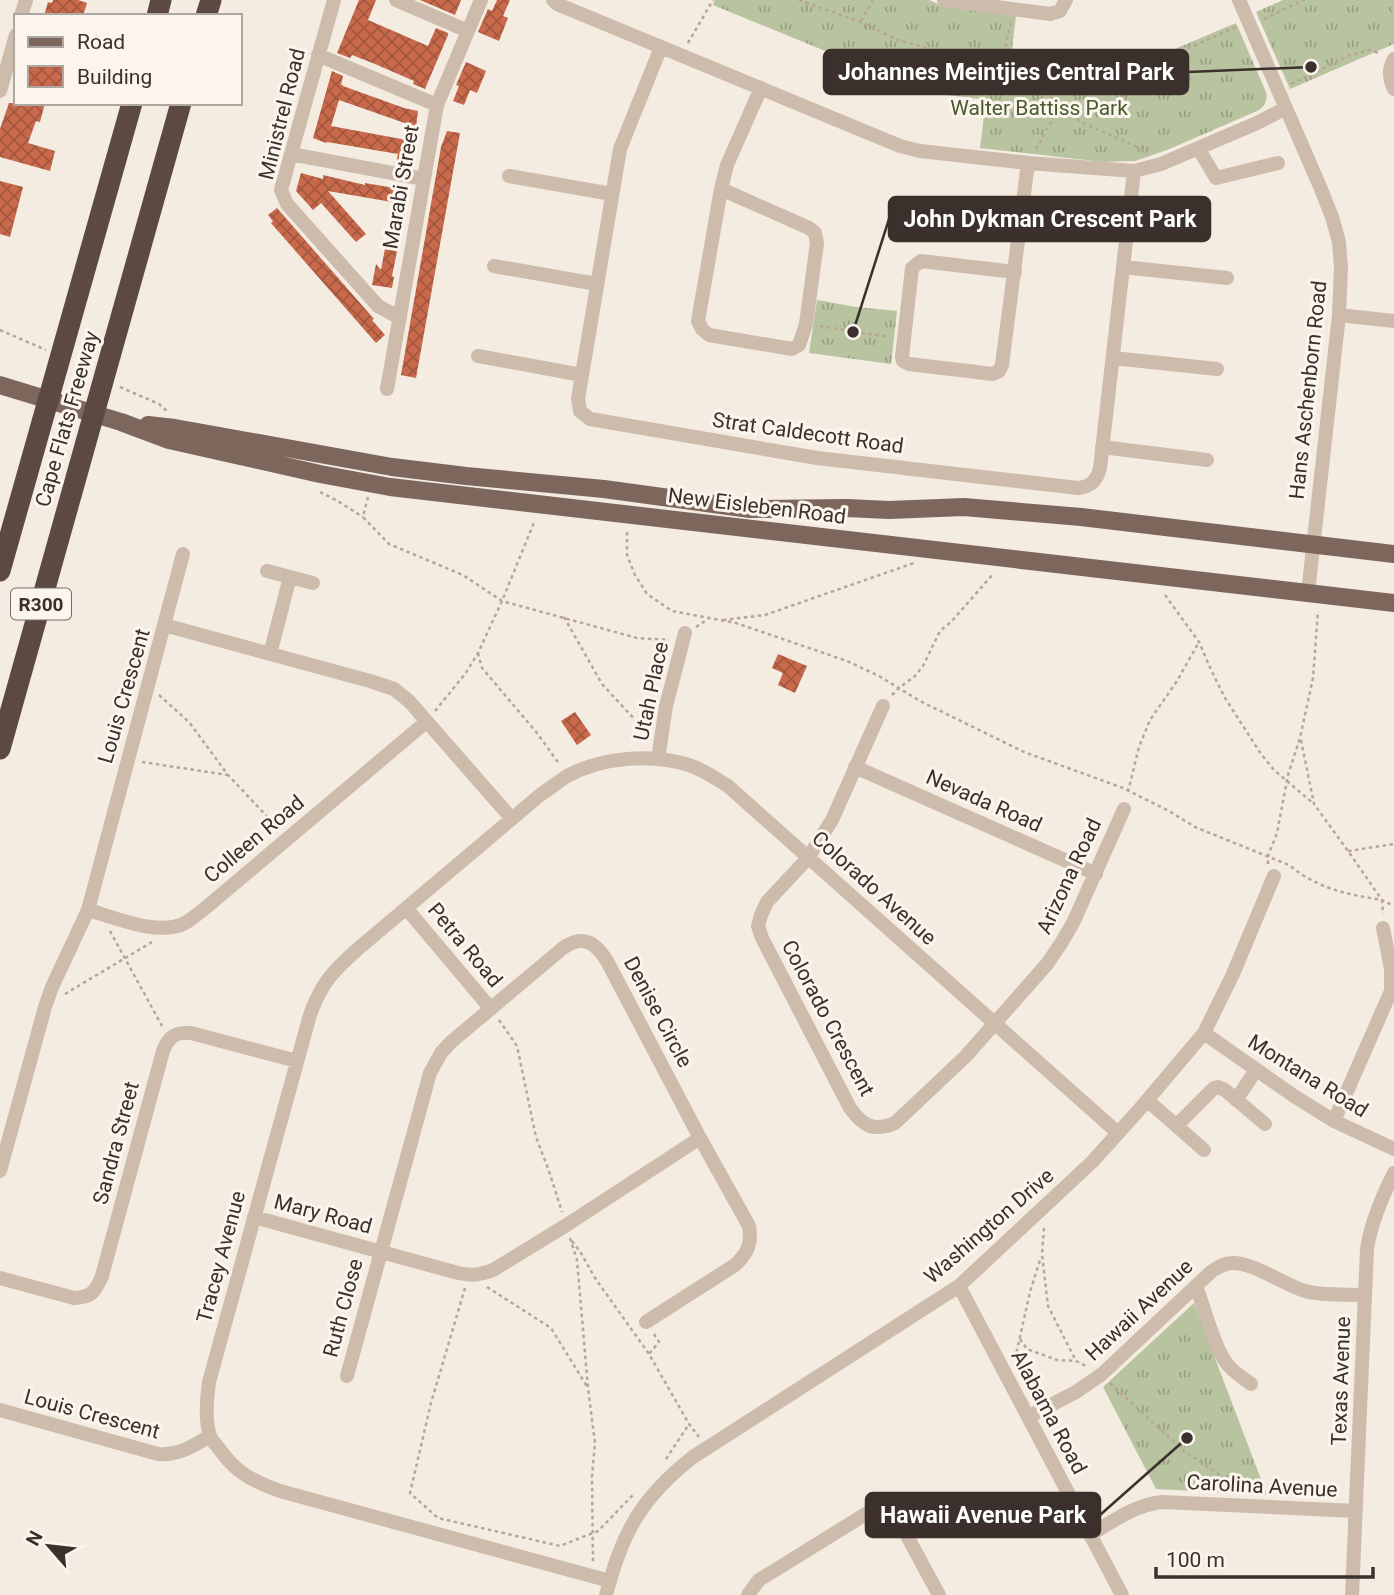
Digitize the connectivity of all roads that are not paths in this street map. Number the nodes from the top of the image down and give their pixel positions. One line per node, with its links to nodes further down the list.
1 (334, 0): 11 (street, Ministrel Road)
2 (396, 0): 8 (street)
3 (481, 0): 8 (street, Marabi Street)
4 (553, 0): 10 (street)
5 (944, 0): 6 (street)
6 (1066, 0)
7 (1239, 0): 19 (street, Hans Aschenborn Road)
8 (468, 31): 18 (street, Marabi Street)
9 (14, 42): 15 (street)
10 (661, 47): 13 (street); 28 (street, Strat Caldecott Road)
11 (318, 55): 18 (street); 21 (street, Ministrel Road)
12 (1394, 59): 14 (street)
13 (761, 88): 22 (street); 27 (street)
14 (1394, 89)
15 (0, 92)
16 (131, 105): 49 (highway, Cape Flats Freeway / R300)
17 (180, 105): 60 (highway, Cape Flats Freeway / R300)
18 (437, 105): 26 (street, Marabi Street)
19 (1286, 108): 20 (street); 34 (street, Hans Aschenborn Road)
20 (1198, 148): 23 (street); 24 (street)
21 (291, 154): 26 (street); 35 (street, Ministrel Road)
22 (1028, 163): 24 (street); 31 (street)
23 (1278, 163)
24 (1134, 172): 30 (street, Strat Caldecott Road)
25 (509, 176): 28 (street)
26 (424, 179): 35 (street, Marabi Street)
27 (721, 189): 27 (street)
28 (612, 194): 33 (street, Strat Caldecott Road)
29 (494, 266): 33 (street)
30 (1123, 267): 32 (street); 38 (street, Strat Caldecott Road)
31 (1015, 272): 31 (street)
32 (1227, 278)
33 (597, 284): 40 (street, Strat Caldecott Road)
34 (1339, 315): 36 (street); 46 (street, Hans Aschenborn Road)
35 (400, 318): 42 (street, Marabi Street)
36 (1394, 321)
37 (478, 356): 40 (street)
38 (1113, 358): 39 (street); 44 (street, Strat Caldecott Road)
39 (1217, 369)
40 (582, 375): 44 (street, Strat Caldecott Road)
41 (0, 385): 43 (main road, New Eisleben Road)
42 (387, 389)
43 (121, 422): 46 (main road, New Eisleben Road); 53 (main road, New Eisleben Road)
44 (1102, 447): 45 (street)
45 (1207, 460)
46 (1313, 544): 48 (main road, New Eisleben Road); 53 (street, Hans Aschenborn Road)
47 (183, 554): 55 (street)
48 (1394, 554)
49 (0, 571)
50 (267, 571): 51 (street)
51 (290, 577): 52 (street); 57 (street)
52 (313, 583)
53 (1313, 600): 54 (main road, New Eisleben Road)
54 (1394, 603)
55 (164, 625): 57 (street, Louis Crescent); 70 (street, Louis Crescent)
56 (684, 637): 61 (street, Utah Place)
57 (270, 653): 59 (street, Louis Crescent)
58 (883, 706): 62 (street, Colorado Crescent)
59 (426, 722): 65 (street, Louis Crescent); 70 (street, Colleen Road)
60 (0, 749)
61 (658, 759): 63 (street, Colorado Avenue); 66 (street, Colorado Avenue)
62 (855, 767): 66 (street, Colorado Crescent); 67 (street, Nevada Road)
63 (568, 776): 65 (street, Tracey Avenue)
64 (1124, 809): 67 (street, Arizona Road)
65 (512, 818): 69 (street, Tracey Avenue)
66 (808, 858): 74 (street, Colorado Avenue); 74 (street, Colorado Crescent)
67 (1096, 874): 74 (street, Arizona Road)
68 (1274, 876): 75 (street, Washington Drive)
69 (406, 908): 73 (street, Petra Road); 76 (street, Tracey Avenue)
70 (88, 910): 87 (street, Louis Crescent)
71 (1383, 928): 72 (street)
72 (1392, 992): 80 (street)
73 (491, 1009): 84 (street, Denise Circle); 90 (street, Denise Circle)
74 (994, 1023): 83 (street, Colorado Avenue)
75 (1204, 1033): 77 (street, Montana Road); 78 (street, Washington Drive)
76 (297, 1061): 89 (street, Tracey Avenue); 91 (street, Sandra Street)
77 (1256, 1070): 79 (street); 80 (street, Montana Road)
78 (1147, 1100): 82 (street); 83 (street, Washington Drive)
79 (1236, 1100): 81 (street); 82 (street)
80 (1334, 1121): 85 (street, Montana Road)
81 (1265, 1124)
82 (1177, 1125): 86 (street)
83 (1118, 1133): 92 (street, Washington Drive)
84 (700, 1138): 90 (street); 95 (street)
85 (1394, 1149)
86 (1204, 1150)
87 (0, 1171)
88 (1394, 1173): 94 (street, Texas Avenue)
89 (254, 1217): 90 (street, Mary Road); 100 (street, Tracey Avenue)
90 (381, 1252): 96 (street, Ruth Close)
91 (0, 1278)
92 (959, 1286): 99 (street, Alabama Road); 103 (street, Washington Drive)
93 (1196, 1286): 94 (street, Hawaii Avenue); 97 (street); 99 (street, Hawaii Avenue)
94 (1365, 1295): 101 (street, Texas Avenue)
95 (646, 1322)
96 (346, 1376)
97 (1251, 1384)
98 (0, 1410): 100 (street, Louis Crescent)
99 (1028, 1417): 102 (street, Alabama Road)
100 (210, 1436): 103 (street)
101 (1356, 1511): 102 (street, Carolina Avenue); 107 (street, Texas Avenue)
102 (1090, 1535): 106 (street, Alabama Road)
103 (608, 1588)
104 (748, 1595): 105 (street)
105 (939, 1595)
106 (1122, 1595)
107 (1352, 1595)

